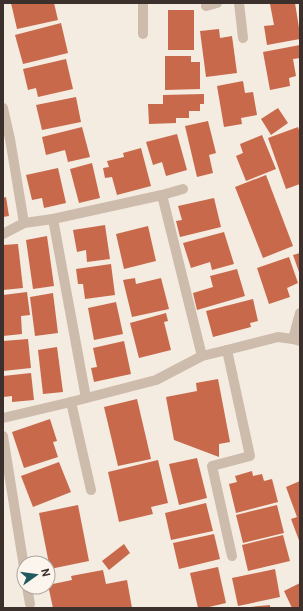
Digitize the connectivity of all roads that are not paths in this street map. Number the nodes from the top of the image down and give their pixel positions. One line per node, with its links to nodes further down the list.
1 (143, 3): 5 (street)
2 (217, 3): 4 (street)
3 (239, 3): 6 (street)
4 (206, 6)
5 (143, 34)
6 (243, 38)
7 (3, 108): 11 (street)
8 (183, 189): 9 (street)
9 (162, 195): 10 (street); 16 (street)
10 (53, 219): 11 (street); 17 (street)
11 (24, 223): 12 (street)
12 (3, 234)
13 (300, 312): 14 (street)
14 (296, 340): 15 (street)
15 (227, 350): 16 (street); 23 (street)
16 (202, 356): 17 (street)
17 (86, 398): 18 (street)
18 (71, 402): 19 (street); 21 (street)
19 (3, 418)
20 (3, 436): 22 (street)
21 (91, 490)
22 (22, 555)
23 (232, 556)
24 (28, 595): 25 (street)
25 (30, 604)

